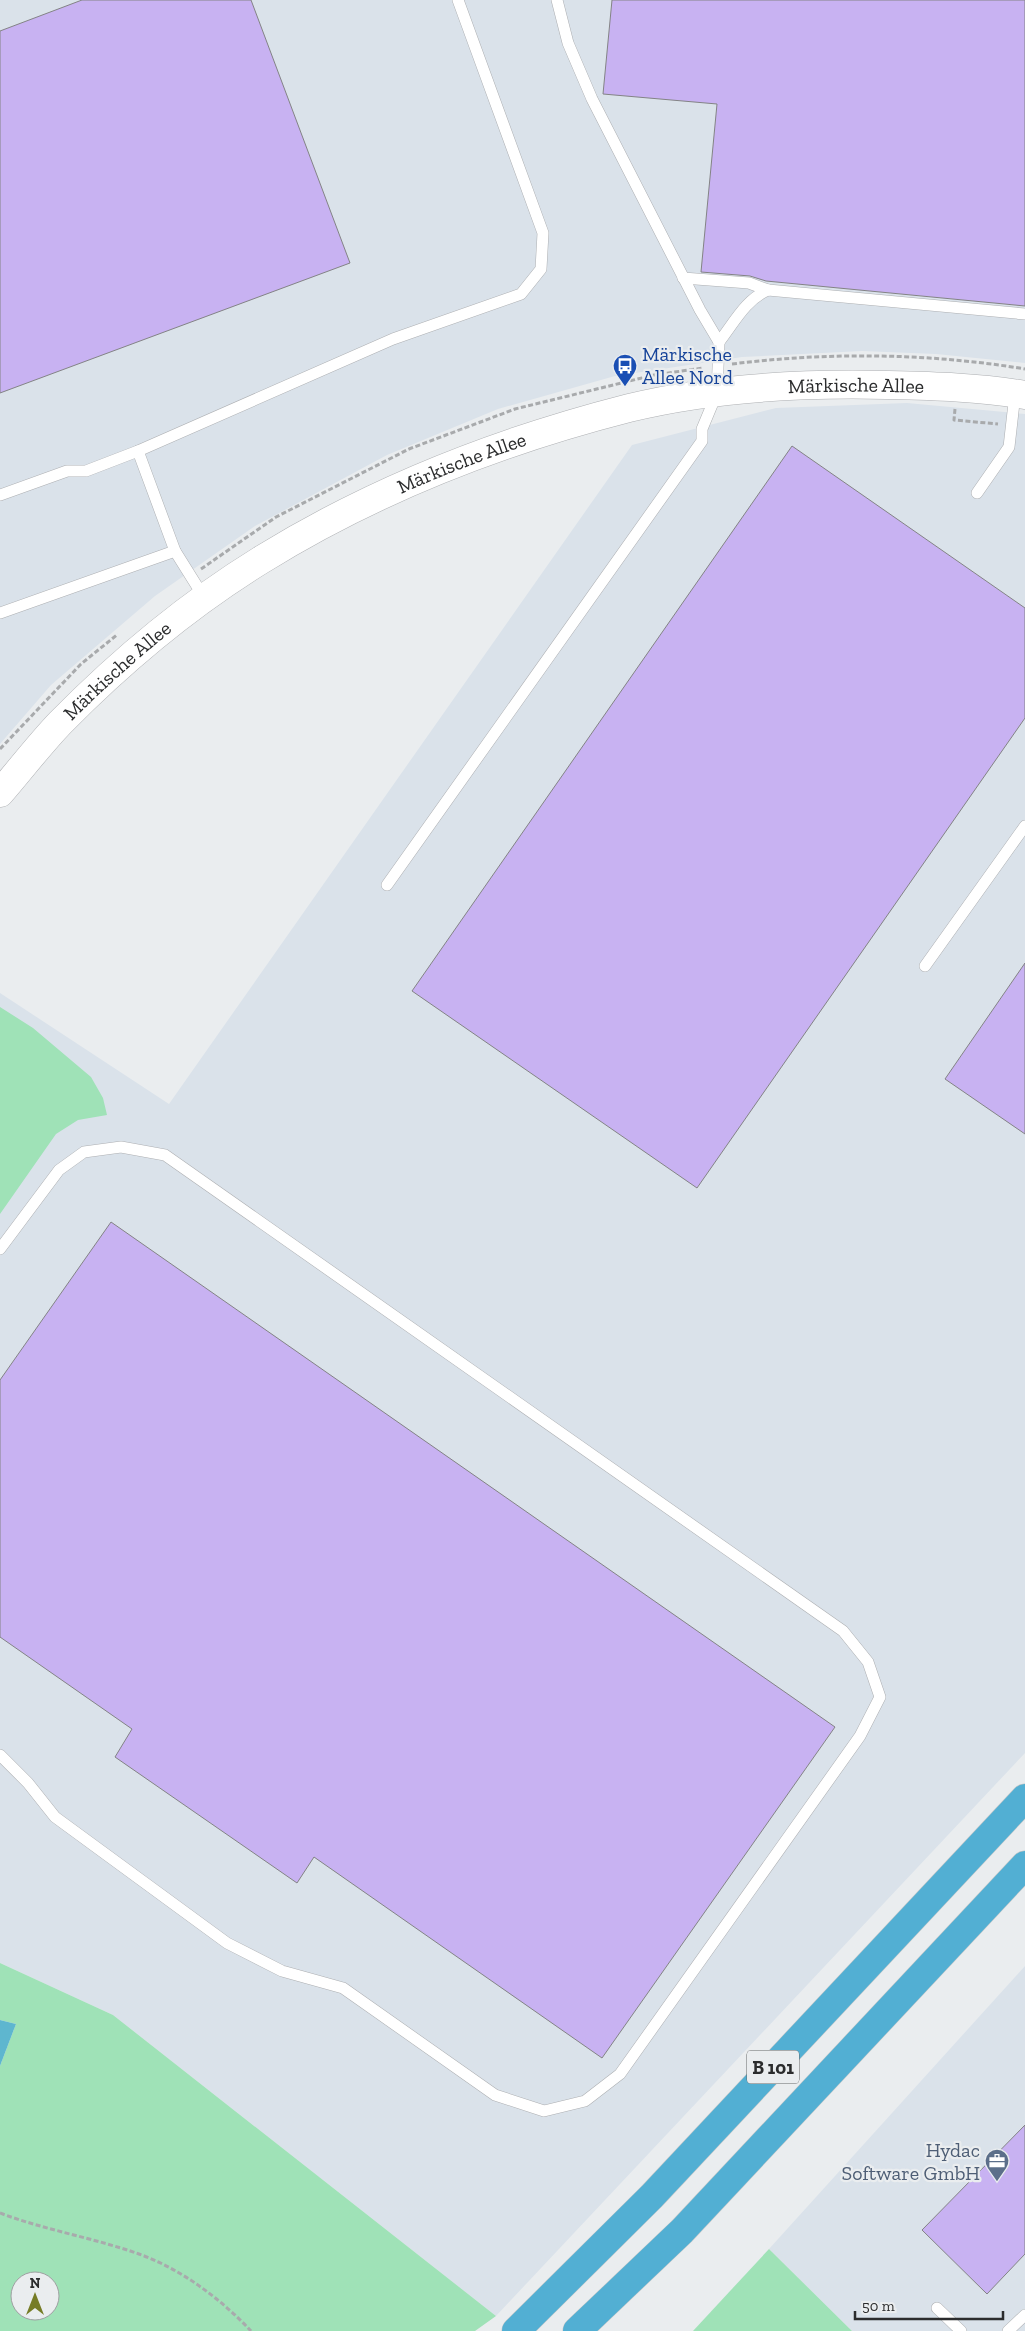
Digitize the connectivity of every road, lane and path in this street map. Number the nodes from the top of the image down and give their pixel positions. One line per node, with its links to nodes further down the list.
1 (458, 0): 9 (lane)
2 (557, 0): 3 (lane)
3 (683, 278): 4 (lane); 6 (lane)
4 (768, 290): 5 (lane); 6 (lane)
5 (1025, 314)
6 (719, 342): 7 (lane)
7 (717, 393): 8 (street, Märkische Allee); 13 (street, Märkische Allee); 17 (lane)
8 (1020, 394): 10 (lane)
9 (138, 451): 11 (lane); 12 (lane)
10 (977, 493)
11 (0, 495)
12 (175, 551): 13 (lane); 14 (lane)
13 (205, 599): 15 (street, Märkische Allee)
14 (0, 613)
15 (0, 793)
16 (1025, 826): 18 (lane)
17 (387, 885)
18 (925, 966)
19 (0, 1249): 20 (lane)
20 (0, 1756)
21 (1025, 1798): 27 (highway, B 101)
22 (1025, 1865): 28 (highway, B 101)
23 (0, 2213): 26 (path)
24 (937, 2308): 29 (lane)
25 (1025, 2315): 30 (lane)
26 (252, 2331)
27 (516, 2331)
28 (577, 2331)
29 (961, 2331)
30 (1008, 2331)

